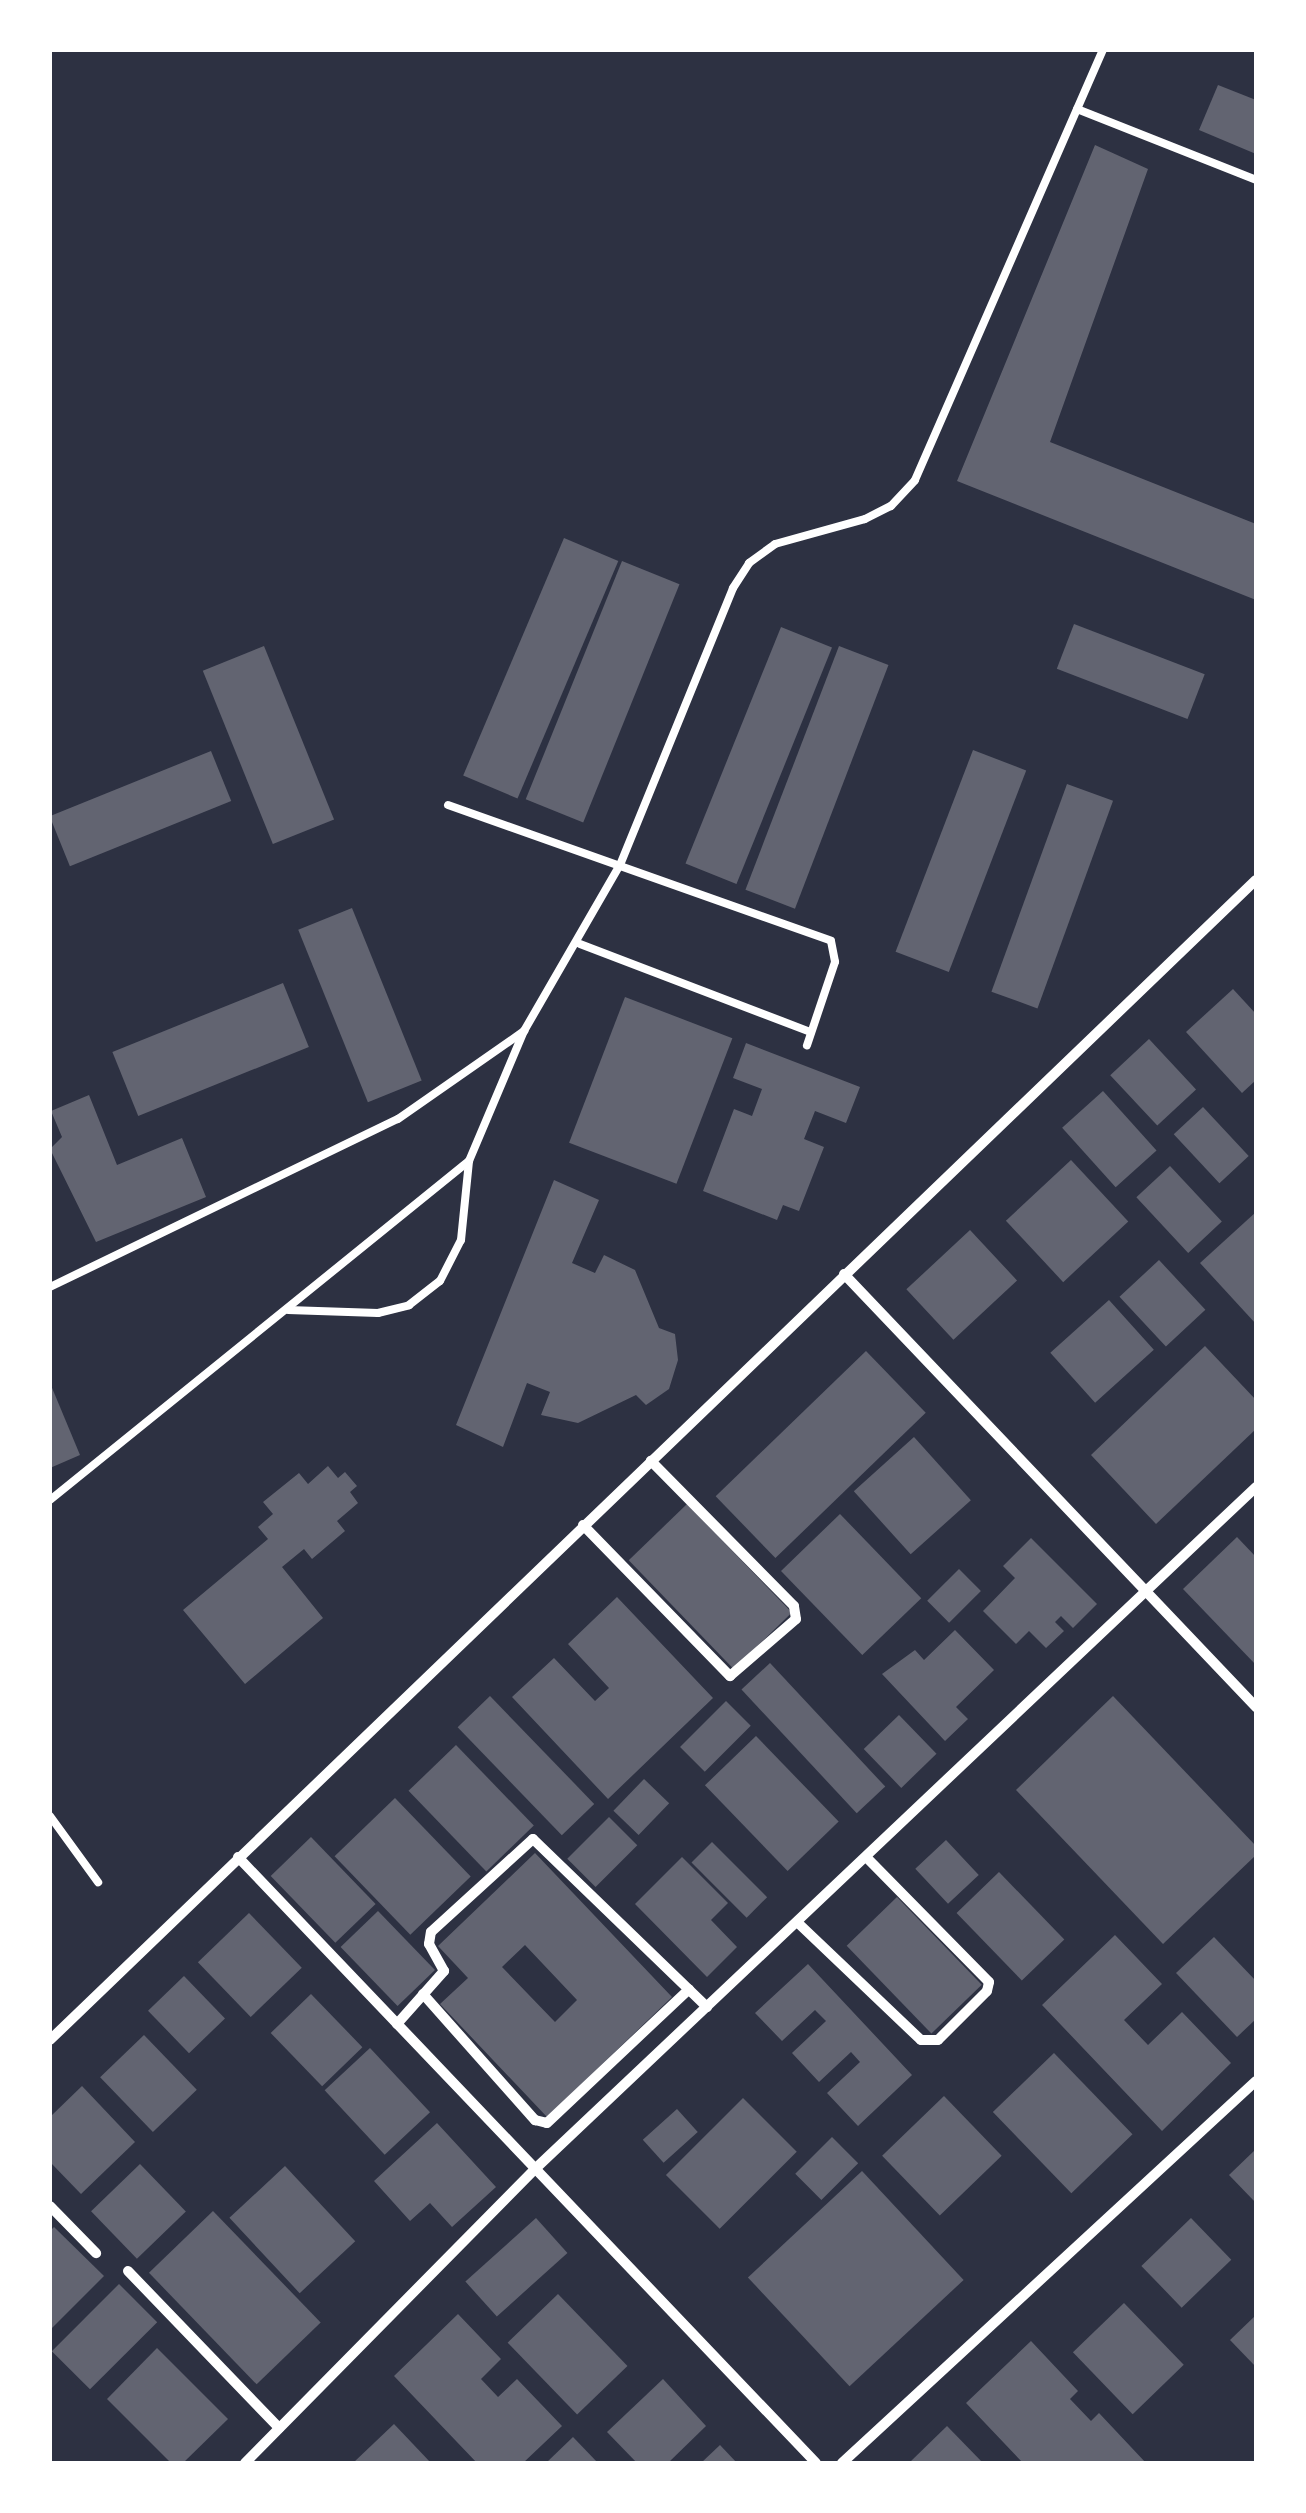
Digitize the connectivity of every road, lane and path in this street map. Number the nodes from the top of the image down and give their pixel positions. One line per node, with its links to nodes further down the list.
1 (1103, 50): 2 (lane)
2 (1077, 109): 3 (lane); 5 (lane)
3 (1256, 180)
4 (448, 806): 5 (lane)
5 (620, 864): 7 (lane); 9 (lane)
6 (1256, 880): 12 (street)
7 (580, 944): 8 (lane); 9 (lane)
8 (524, 1030): 11 (lane); 13 (lane)
9 (811, 1032): 10 (lane)
10 (807, 1045)
11 (469, 1161): 14 (lane); 14 (lane)
12 (844, 1274): 15 (street); 19 (street)
13 (50, 1286)
14 (288, 1310): 17 (lane)
15 (651, 1460): 18 (street); 18 (street)
16 (1256, 1487): 19 (street)
17 (50, 1500)
18 (584, 1525): 23 (street)
19 (1147, 1592): 20 (street); 22 (street)
20 (1256, 1706)
21 (50, 1816): 24 (lane)
22 (866, 1857): 25 (street); 25 (street)
23 (238, 1858): 29 (street); 30 (street)
24 (98, 1882)
25 (797, 1922): 28 (street)
26 (690, 1989): 27 (street); 27 (street); 28 (street)
27 (423, 1994): 29 (street)
28 (707, 2007): 32 (street)
29 (397, 2024): 32 (street)
30 (50, 2040)
31 (1256, 2081): 39 (street)
32 (535, 2169): 36 (street); 38 (street)
33 (50, 2206): 34 (street)
34 (96, 2254)
35 (128, 2271): 36 (street)
36 (279, 2428): 37 (street)
37 (245, 2463)
38 (816, 2463)
39 (842, 2463)

